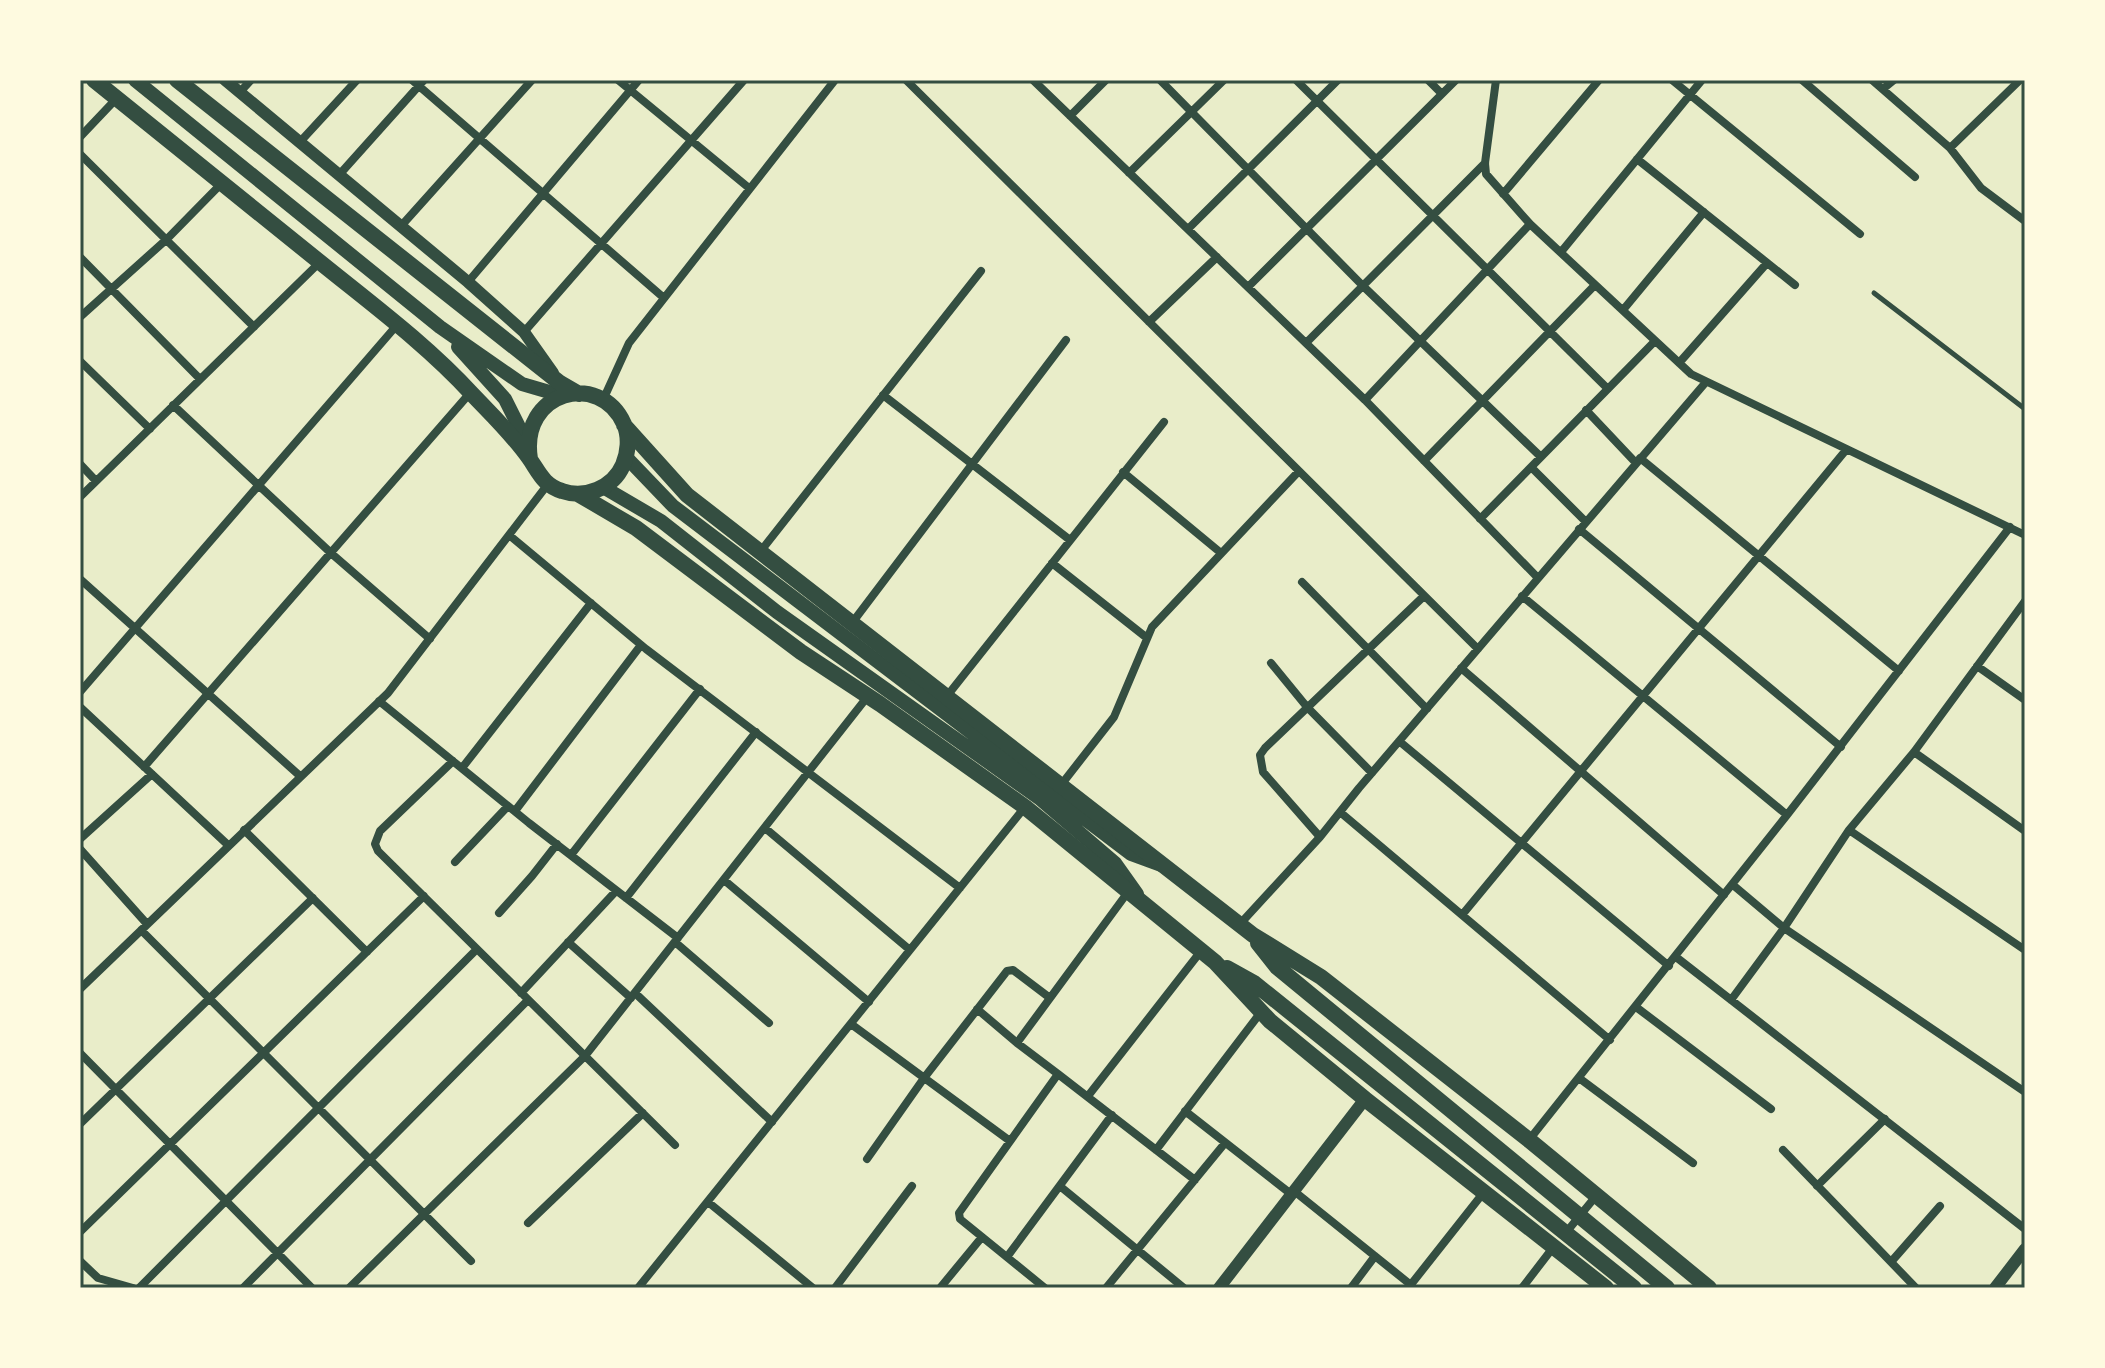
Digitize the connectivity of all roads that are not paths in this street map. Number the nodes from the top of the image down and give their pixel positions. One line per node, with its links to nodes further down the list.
1 (94, 80): 35 (main road)
2 (135, 80): 86 (main road)
3 (177, 80): 98 (main road)
4 (225, 80): 32 (street)
5 (251, 80): 32 (street)
6 (357, 80): 42 (street)
7 (532, 80): 40 (street)
8 (618, 80): 31 (street)
9 (639, 80): 31 (street)
10 (744, 80): 41 (street)
11 (835, 80): 53 (street)
12 (906, 80): 83 (street)
13 (1033, 80): 38 (street)
14 (1106, 80): 38 (street)
15 (1160, 80): 37 (street)
16 (1224, 80): 37 (street)
17 (1296, 80): 36 (street)
18 (1338, 80): 36 (street)
19 (1428, 80): 33 (street)
20 (1456, 80): 33 (street)
21 (1496, 80): 47 (street)
22 (1599, 80): 55 (street)
23 (1672, 80): 34 (street)
24 (1702, 80): 34 (street)
25 (1802, 80): 51 (street)
26 (1872, 80): 30 (street)
27 (1894, 80): 30 (street)
28 (2020, 80): 43 (street)
29 (418, 82): 40 (street); 50 (street)
30 (1883, 89): 43 (street)
31 (630, 90): 41 (street); 54 (street)
32 (240, 92): 42 (street)
33 (1442, 94): 46 (street)
34 (1690, 95): 45 (street); 63 (street)
35 (117, 98): 39 (street); 52 (main road)
36 (1317, 101): 46 (street); 48 (street)
37 (1191, 112): 48 (street); 49 (street)
38 (1070, 116): 49 (street)
39 (80, 137)
40 (481, 138): 54 (street); 60 (street)
41 (690, 142): 53 (street); 65 (street)
42 (299, 143): 50 (street)
43 (1950, 148): 58 (street)
44 (80, 154): 64 (street)
45 (1637, 159): 56 (street); 66 (street)
46 (1375, 160): 57 (street); 62 (street)
47 (1485, 163): 55 (street); 57 (street)
48 (1248, 169): 61 (street); 62 (street)
49 (1129, 173): 61 (street)
50 (339, 175): 60 (street)
51 (1915, 177)
52 (222, 183): 64 (street); 69 (main road)
53 (749, 188): 80 (street)
54 (545, 192): 65 (street); 73 (street)
55 (1503, 194): 59 (street)
56 (1704, 212): 70 (street); 81 (street)
57 (1433, 216): 71 (street); 76 (street)
58 (2025, 221)
59 (1530, 224): 66 (street); 71 (street)
60 (402, 225): 73 (street)
61 (1188, 229): 68 (street)
62 (1307, 229): 76 (street); 77 (street)
63 (1860, 234)
64 (167, 239): 78 (street); 85 (street)
65 (602, 243): 80 (street); 88 (street)
66 (1561, 252): 74 (street)
67 (80, 257): 78 (street)
68 (1217, 257): 77 (street); 83 (street)
69 (319, 262): 84 (main road); 85 (street)
70 (1767, 263): 75 (street); 94 (street)
71 (1486, 270): 87 (street); 89 (street)
72 (981, 271): 100 (street)
73 (468, 282): 88 (street)
74 (1595, 285): 81 (street); 87 (street)
75 (1795, 285)
76 (1363, 286): 89 (street); 92 (street)
77 (1248, 287): 92 (street)
78 (111, 290): 82 (street); 95 (street)
79 (1874, 293): 105 (lane)
80 (664, 298): 101 (street)
81 (1623, 310): 91 (street)
82 (80, 317)
83 (1149, 322): 119 (street)
84 (397, 325): 99 (main road); 123 (street)
85 (254, 327): 95 (street)
86 (440, 327): 98 (main road); 111 (main road)
87 (1550, 331): 97 (street); 103 (street)
88 (524, 332): 98 (street)
89 (1422, 339): 102 (street); 103 (street)
90 (1066, 340): 117 (street)
91 (1655, 341): 94 (street); 97 (street)
92 (1306, 343): 102 (street)
93 (80, 361): 109 (street)
94 (1679, 363): 96 (street)
95 (200, 379): 104 (street)
96 (1706, 382): 110 (street); 114 (street)
97 (1608, 389): 106 (street)
98 (567, 391): 101 (main road); 111 (main road)
99 (471, 392): 111 (main road); 135 (street)
100 (883, 395): 117 (street); 133 (street)
101 (603, 400): 108 (main road)
102 (1365, 400): 115 (street)
103 (1483, 400): 113 (street); 115 (street)
104 (173, 405): 109 (street); 123 (street)
105 (2025, 409)
106 (1586, 410): 113 (street); 114 (street)
107 (1164, 422): 120 (street)
108 (624, 425): 112 (main road); 133 (main road)
109 (150, 429): 121 (street)
110 (1846, 450): 129 (street); 136 (street)
111 (529, 451): 122 (main road)
112 (626, 457): 124 (main road); 197 (main road)
113 (1541, 457): 118 (street)
114 (1638, 460): 128 (street); 136 (street)
115 (1424, 461): 127 (street)
116 (80, 464): 121 (street)
117 (972, 465): 132 (street); 145 (street)
118 (1531, 467): 127 (street); 128 (street)
119 (1299, 471): 134 (street); 141 (street)
120 (1123, 472): 132 (street); 134 (street)
121 (96, 481): 126 (street)
122 (548, 484): 125 (main road); 130 (street)
123 (259, 485): 135 (street); 146 (street)
124 (603, 487): 125 (main road); 204 (main road)
125 (578, 494): 161 (main road)
126 (80, 497)
127 (1480, 519): 138 (street)
128 (1582, 526): 138 (street); 147 (street)
129 (2010, 527): 131 (street); 156 (street)
130 (509, 535): 144 (street); 149 (street)
131 (2025, 535)
132 (1070, 540): 137 (street)
133 (760, 552): 145 (main road)
134 (1221, 553): 148 (street)
135 (332, 554): 149 (street); 159 (street)
136 (1759, 556): 147 (street); 156 (street)
137 (1052, 563): 148 (street); 162 (street)
138 (1538, 578): 142 (street)
139 (80, 579): 146 (street)
140 (1302, 582): 152 (street)
141 (1424, 596): 151 (street); 152 (street)
142 (1522, 596): 151 (street); 160 (street)
143 (2025, 601): 154 (street)
144 (591, 603): 150 (street); 174 (street)
145 (852, 623): 162 (main road)
146 (135, 629): 158 (street); 159 (street)
147 (1700, 630): 160 (street); 170 (street)
148 (1147, 638): 180 (street)
149 (430, 639): 164 (street)
150 (641, 645): 157 (street); 182 (street)
151 (1478, 649): 155 (street)
152 (1367, 650): 166 (street); 167 (street)
153 (1271, 663): 166 (street)
154 (1977, 666): 163 (street); 171 (street)
155 (1461, 668): 167 (street); 175 (street)
156 (1899, 671): 170 (street)
157 (700, 689): 168 (street); 195 (street)
158 (80, 692)
159 (208, 694): 173 (street); 179 (street)
160 (1642, 695): 175 (street); 184 (street)
161 (868, 696): 176 (street); 181 (main road)
162 (947, 696): 180 (main road)
163 (2025, 700)
164 (379, 701): 172 (street); 179 (street)
165 (80, 707): 173 (street)
166 (1307, 707): 177 (street); 189 (street)
167 (1427, 709): 169 (street)
168 (756, 732): 176 (street); 206 (street)
169 (1399, 741): 177 (street); 191 (street)
170 (1841, 747): 184 (street)
171 (1914, 752): 187 (street); 188 (street)
172 (453, 761): 174 (street); 203 (street)
173 (144, 767): 178 (street)
174 (462, 768): 182 (street)
175 (1580, 771): 191 (street); 202 (street)
176 (809, 772): 185 (street); 200 (street)
177 (1372, 773): 183 (street)
178 (152, 774): 190 (street); 193 (street)
179 (300, 776): 186 (street)
180 (1061, 785): 197 (main road)
181 (1025, 807): 200 (street); 204 (main road)
182 (511, 809): 192 (street); 196 (street)
183 (1340, 812): 189 (street); 208 (street)
184 (1787, 815): 199 (street)
185 (765, 828): 198 (street); 215 (street)
186 (244, 830): 193 (street); 205 (street)
187 (1849, 830): 210 (street); 216 (street)
188 (2025, 831)
189 (1320, 837): 211 (street)
190 (80, 839)
191 (1521, 843): 208 (street); 220 (street)
192 (557, 844): 195 (street); 207 (street)
193 (228, 845): 209 (street)
194 (80, 849): 209 (street)
195 (571, 855): 201 (street)
196 (455, 862)
197 (1166, 867): 211 (main road)
198 (724, 880): 212 (street); 227 (street)
199 (1733, 885): 202 (street); 210 (street)
200 (960, 888): 215 (street)
201 (616, 891): 206 (street); 213 (street)
202 (1724, 895): 219 (street)
203 (424, 896): 214 (street); 217 (street)
204 (1135, 896): 218 (main road); 224 (street)
205 (313, 898): 217 (street); 225 (street)
206 (626, 898): 212 (street)
207 (499, 913)
208 (1462, 915): 233 (street)
209 (144, 927): 221 (street); 225 (street)
210 (1784, 928): 226 (street); 242 (street)
211 (1246, 930): 253 (main road); 304 (main road)
212 (677, 940): 222 (street); 231 (street)
213 (568, 942): 222 (street); 223 (street)
214 (477, 949): 223 (street); 245 (street)
215 (910, 950): 227 (street)
216 (2025, 950)
217 (367, 952): 236 (street)
218 (1208, 956): 230 (main road); 243 (street); 303 (main road)
219 (1676, 957): 220 (street); 226 (street)
220 (1669, 966): 228 (street)
221 (80, 989)
222 (633, 995): 237 (street); 251 (street)
223 (525, 996): 237 (street); 261 (street)
224 (1050, 998): 229 (street); 234 (street)
225 (210, 1000): 236 (street); 241 (street)
226 (1731, 1000): 250 (street)
227 (869, 1002): 232 (street)
228 (1636, 1007): 233 (street); 246 (street)
229 (977, 1009): 234 (street); 239 (street)
230 (1262, 1012): 244 (main road); 247 (street)
231 (769, 1023)
232 (851, 1024): 239 (street); 251 (street)
233 (1610, 1040): 240 (street)
234 (1017, 1043): 238 (street)
235 (80, 1053): 241 (street)
236 (263, 1053): 245 (street); 256 (street)
237 (585, 1056): 248 (street); 273 (street)
238 (1058, 1074): 243 (street); 254 (street)
239 (924, 1078): 254 (street); 260 (street)
240 (1579, 1078): 253 (street); 262 (street)
241 (116, 1090): 252 (street); 256 (street)
242 (2025, 1092)
243 (1088, 1096): 249 (street)
244 (1365, 1099): 267 (main road); 268 (street)
245 (318, 1107): 261 (street); 270 (street)
246 (1771, 1109)
247 (1185, 1111): 255 (street); 258 (street)
248 (643, 1113): 257 (street); 274 (street)
249 (1112, 1115): 258 (street); 266 (street)
250 (1885, 1119): 265 (street); 275 (street)
251 (772, 1122): 271 (street)
252 (80, 1124)
253 (1529, 1140): 269 (main road)
254 (1010, 1141): 277 (street)
255 (1225, 1143): 263 (street); 268 (street)
256 (169, 1145): 270 (street); 276 (street)
257 (675, 1145)
258 (1156, 1150): 263 (street)
259 (1783, 1150): 265 (street)
260 (867, 1159)
261 (370, 1160): 273 (street); 281 (street)
262 (1693, 1163)
263 (1195, 1180): 280 (street)
264 (912, 1186): 294 (street)
265 (1817, 1186): 286 (street)
266 (1061, 1187): 280 (street); 283 (street)
267 (1484, 1192): 278 (main road); 287 (street)
268 (1293, 1193): 282 (street); 299 (street)
269 (1597, 1196): 278 (street); 305 (main road)
270 (225, 1201): 281 (street); 288 (street)
271 (708, 1202): 292 (street); 293 (street)
272 (1940, 1206): 286 (street)
273 (424, 1214): 285 (street); 291 (street)
274 (528, 1223)
275 (2025, 1229)
276 (80, 1232)
277 (982, 1237): 283 (street); 295 (street)
278 (1554, 1247): 301 (street); 302 (main road)
279 (2025, 1249): 307 (street)
280 (1138, 1250): 297 (street); 298 (street)
281 (278, 1254): 289 (street); 290 (street)
282 (1375, 1256): 287 (street); 300 (street)
283 (1007, 1257): 296 (street)
284 (80, 1261): 288 (street)
285 (471, 1261)
286 (1891, 1262): 306 (street)
287 (1410, 1287)
288 (136, 1288)
289 (243, 1288)
290 (312, 1288)
291 (349, 1288)
292 (638, 1288)
293 (813, 1288)
294 (835, 1288)
295 (940, 1288)
296 (1045, 1288)
297 (1106, 1288)
298 (1184, 1288)
299 (1219, 1288)
300 (1351, 1288)
301 (1522, 1288)
302 (1606, 1288)
303 (1634, 1288)
304 (1667, 1288)
305 (1709, 1288)
306 (1916, 1288)
307 (1995, 1288)

